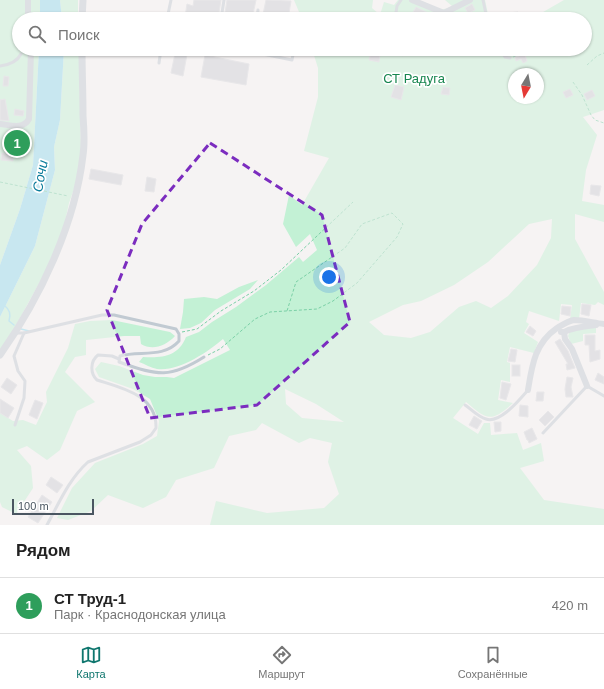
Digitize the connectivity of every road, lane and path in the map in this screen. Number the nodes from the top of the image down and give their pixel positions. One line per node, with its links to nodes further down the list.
1 (28, 0): 9 (street)
2 (83, 0): 10 (street)
3 (171, 0): 11 (lane)
4 (224, 0): 12 (lane)
5 (401, 0): 13 (lane)
6 (412, 0): 14 (street)
7 (470, 0): 15 (street)
8 (483, 0): 16 (lane)
9 (28, 12)
10 (82, 12)
11 (168, 12)
12 (222, 12)
13 (396, 12)
14 (442, 12)
15 (446, 12)
16 (486, 12)
17 (604, 53): 28 (path)
18 (20, 56): 29 (lane)
19 (31, 56): 32 (street)
20 (82, 56): 41 (street)
21 (160, 56): 27 (lane)
22 (276, 56): 23 (lane)
23 (293, 56)
24 (504, 56): 26 (lane)
25 (515, 56): 26 (path)
26 (510, 58)
27 (158, 63)
28 (587, 65)
29 (0, 66)
30 (573, 82): 31 (path)
31 (604, 123)
32 (0, 124)
33 (0, 182): 34 (path)
34 (71, 197)
35 (353, 202): 39 (path)
36 (287, 311): 36 (path); 44 (path)
37 (604, 324): 38 (street); 40 (street)
38 (557, 328): 40 (street); 47 (street)
39 (176, 329): 42 (lane); 45 (lane)
40 (564, 332): 46 (street)
41 (15, 333): 42 (lane); 43 (street)
42 (24, 333): 50 (lane)
43 (0, 355)
44 (204, 357): 45 (lane)
45 (119, 359): 52 (lane)
46 (587, 386): 48 (lane); 51 (lane)
47 (528, 390): 49 (lane)
48 (604, 396)
49 (465, 405)
50 (15, 425)
51 (543, 433)
52 (47, 525)

